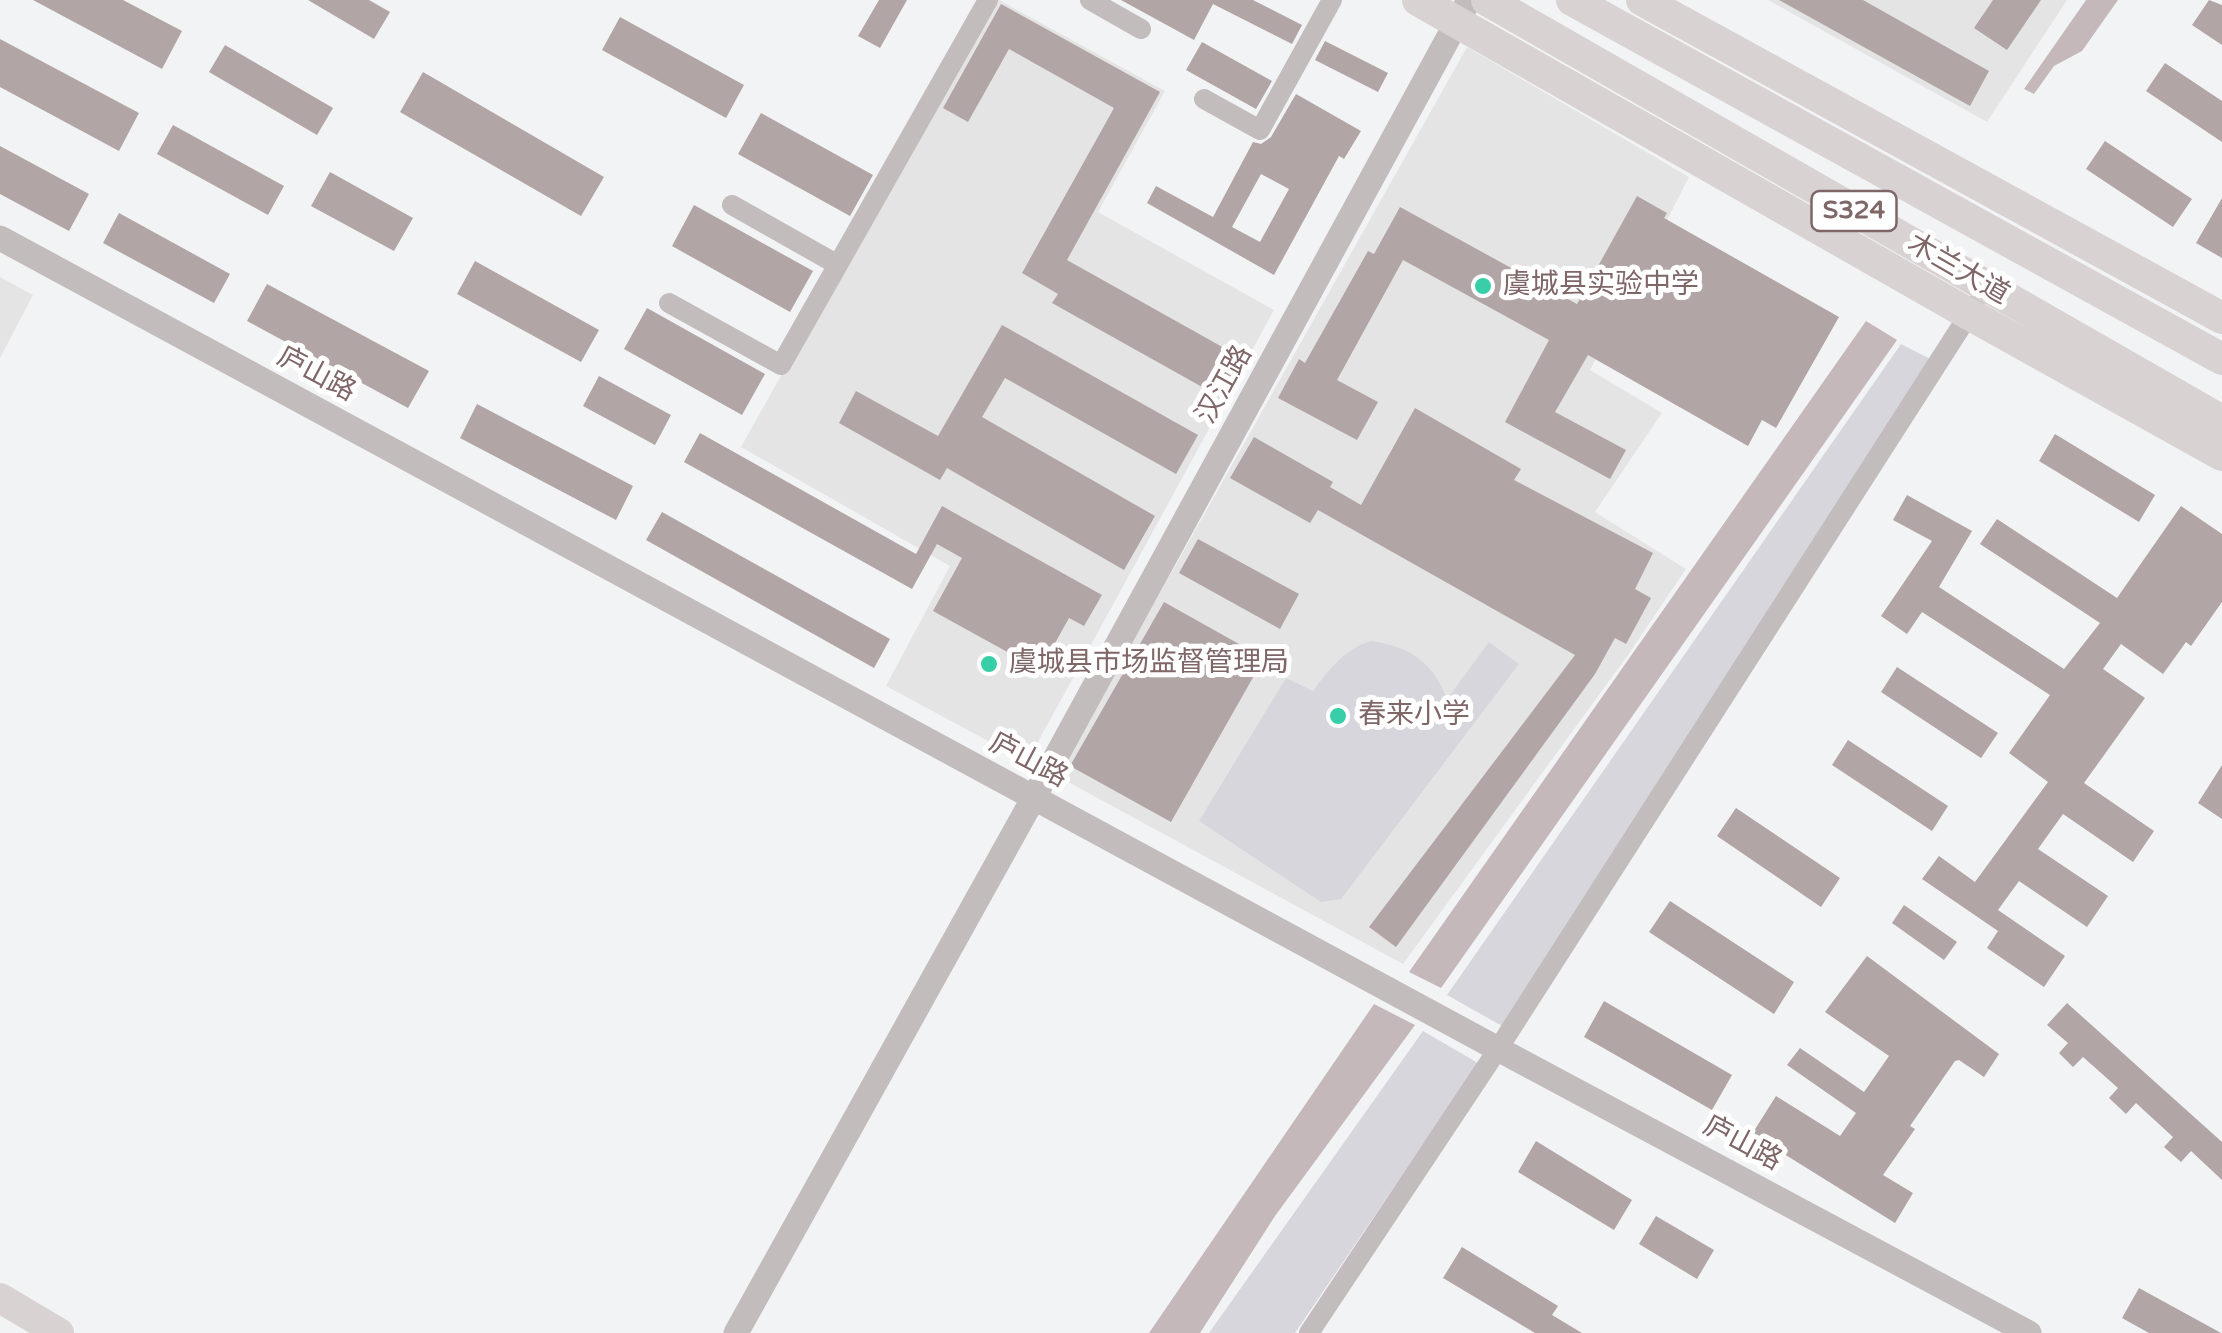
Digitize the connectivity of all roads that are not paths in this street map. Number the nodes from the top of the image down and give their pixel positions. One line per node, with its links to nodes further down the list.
1 (988, 0): 13 (street)
2 (1090, 0): 9 (street)
3 (1332, 0): 10 (street)
4 (1418, 0): 8 (main road)
5 (1487, 0): 14 (main road, 木兰大道 / S324)
6 (1572, 0): 18 (main road, 木兰大道 / S324)
7 (1642, 0): 17 (main road)
8 (1463, 11): 16 (main road); 21 (street, 汉江路)
9 (1142, 29)
10 (1204, 98)
11 (732, 205): 13 (street)
12 (0, 238): 21 (street, 庐山路)
13 (838, 265): 15 (street)
14 (1986, 286): 16 (street); 19 (main road, 木兰大道 / S324)
15 (669, 303)
16 (1968, 314): 20 (main road); 22 (street)
17 (2222, 318)
18 (2222, 359)
19 (2222, 421)
20 (2222, 455)
21 (1033, 798): 22 (street, 庐山路); 25 (street, 汉江路)
22 (1498, 1050): 26 (street); 27 (street, 庐山路)
23 (0, 1298): 24 (main road)
24 (58, 1333)
25 (736, 1333)
26 (1309, 1333)
27 (2029, 1333)

